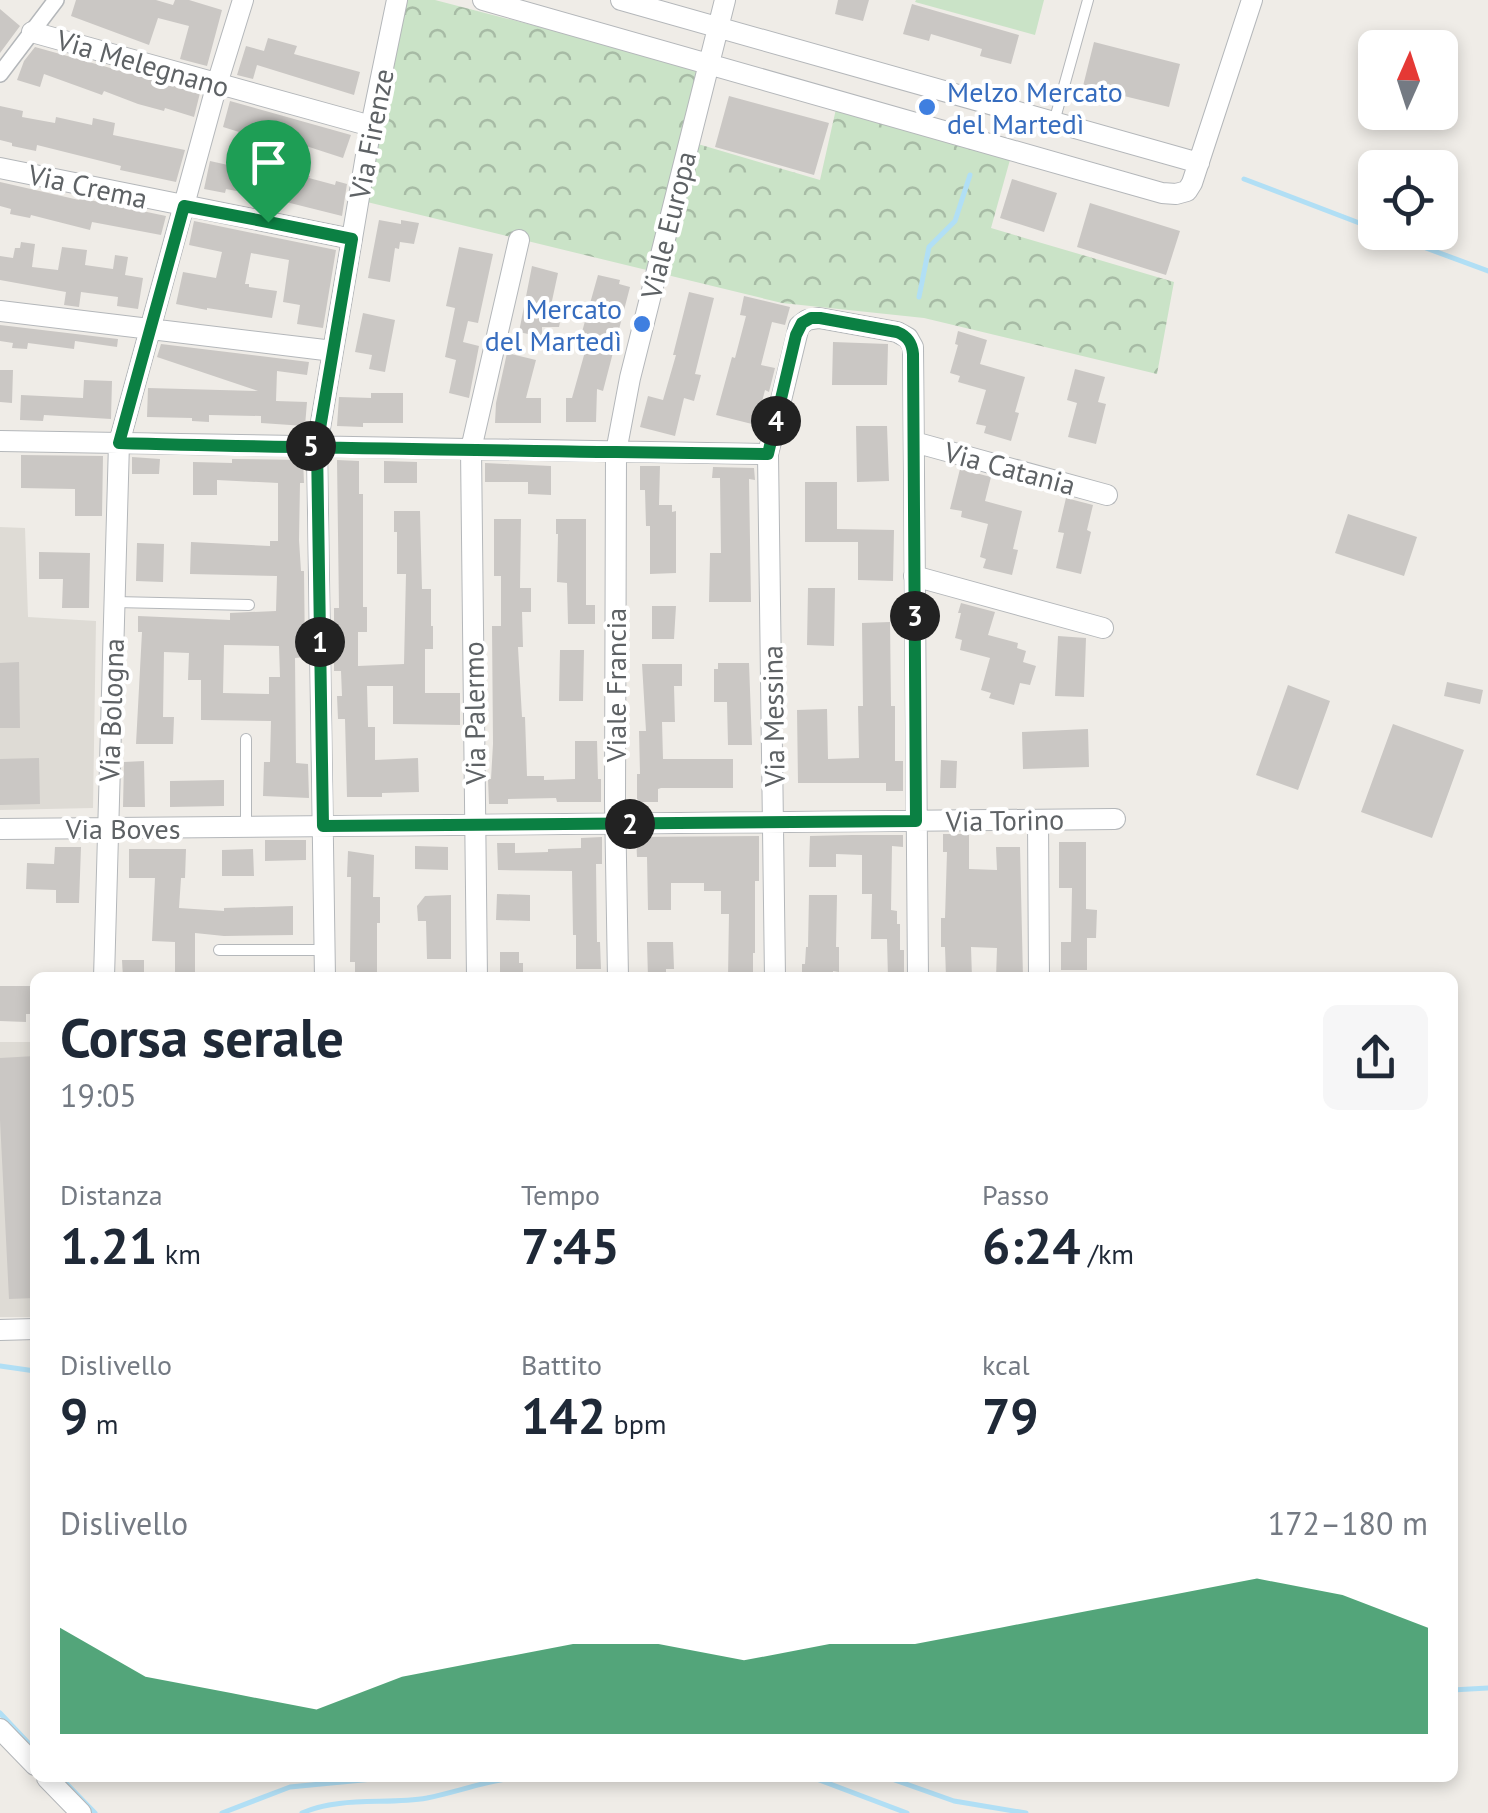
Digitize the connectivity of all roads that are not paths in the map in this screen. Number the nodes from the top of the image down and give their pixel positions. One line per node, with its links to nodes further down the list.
1 (56, 0): 11 (street)
2 (243, 0): 15 (street, Via Bologna)
3 (397, 0): 17 (street, Via Firenze)
4 (483, 0): 12 (street)
5 (621, 0): 9 (street)
6 (725, 0): 10 (street, Viale Europa)
7 (1088, 0): 16 (lane)
8 (1252, 0): 18 (street)
9 (688, 19): 10 (street); 12 (street)
10 (719, 28): 13 (street, Viale Europa); 16 (street)
11 (32, 32): 14 (street); 15 (street, Via Melegnano)
12 (675, 54): 13 (street)
13 (709, 63): 18 (street); 31 (street, Viale Europa)
14 (0, 74)
15 (217, 84): 17 (street, Via Melegnano); 20 (street, Via Bologna)
16 (1054, 122): 18 (street)
17 (371, 126): 21 (street, Via Firenze)
18 (1199, 163)
19 (0, 168): 20 (street, Via Crema)
20 (184, 206): 21 (street, Via Crema); 24 (street, Via Bologna)
21 (352, 239): 25 (street, Via Firenze)
22 (519, 240): 30 (street, Via Palermo)
23 (0, 311): 24 (street)
24 (149, 329): 25 (street); 28 (street, Via Bologna)
25 (333, 351): 29 (street, Via Firenze)
26 (0, 441): 28 (street)
27 (914, 442): 32 (street, Via Catania); 33 (street, Via Catania); 34 (street, Via Catania)
28 (119, 443): 29 (street); 35 (street, Via Bologna)
29 (317, 446): 30 (street); 44 (street, Via Firenze)
30 (471, 449): 31 (street); 45 (street, Via Palermo)
31 (616, 452): 32 (street); 43 (street, Viale Francia)
32 (768, 454): 42 (street, Via Messina)
33 (1107, 495)
34 (914, 576): 37 (street); 41 (street, Via Catania)
35 (114, 602): 36 (lane); 48 (street, Via Bologna)
36 (249, 605)
37 (1102, 628)
38 (246, 740): 46 (lane)
39 (1115, 819): 40 (street, Via Torino)
40 (1038, 820): 41 (street, Via Torino); 57 (street)
41 (916, 821): 42 (street, Via Torino); 56 (street, Via Catania)
42 (774, 823): 43 (street, Via Torino); 55 (street, Via Messina)
43 (616, 824): 45 (street, Via Torino); 54 (street, Viale Francia)
44 (323, 826): 45 (street, Via Boves); 46 (street, Via Boves); 50 (street, Via Firenze)
45 (476, 826): 53 (street, Via Palermo)
46 (246, 827): 48 (street, Via Boves)
47 (0, 828): 48 (street, Via Boves)
48 (108, 828): 51 (street, Via Bologna)
49 (219, 950): 50 (lane)
50 (325, 950): 52 (street, Via Firenze)
51 (104, 972)
52 (325, 972)
53 (478, 972)
54 (618, 972)
55 (775, 972)
56 (918, 972)
57 (1039, 972)
58 (30, 1329): 59 (street)
59 (0, 1330)
60 (0, 1729): 61 (street)
61 (30, 1760)
62 (51, 1782): 63 (street)
63 (81, 1813)

